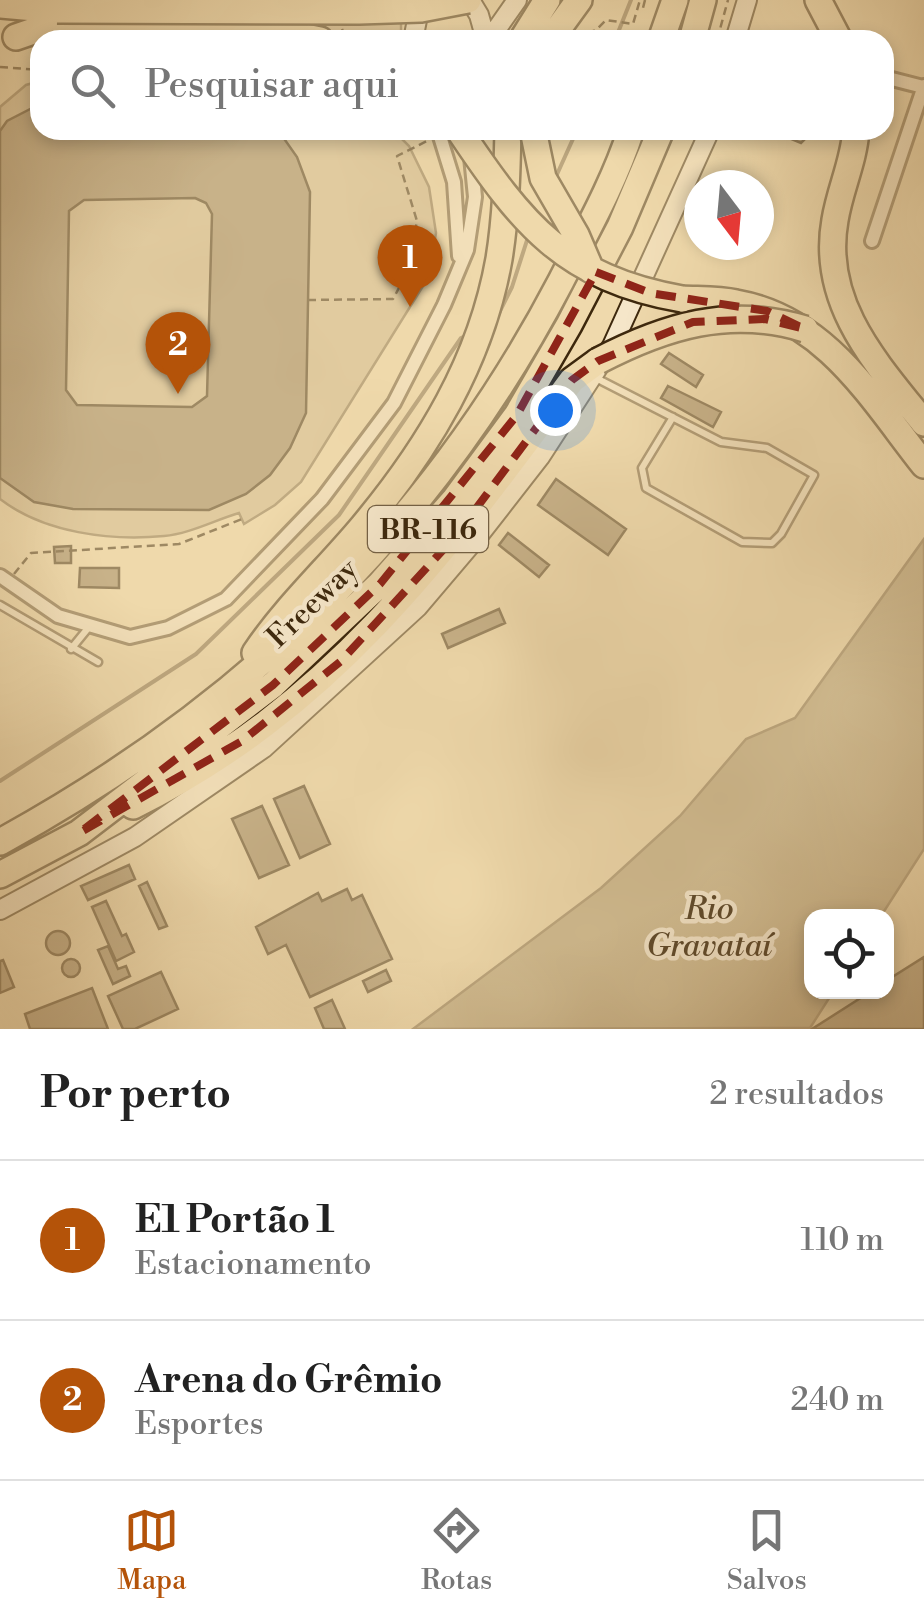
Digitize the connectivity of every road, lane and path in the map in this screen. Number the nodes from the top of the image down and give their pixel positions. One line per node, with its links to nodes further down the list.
1 (428, 0): 16 (street)
2 (469, 0): 14 (highway, bridge); 17 (street)
3 (517, 0): 18 (street)
4 (547, 0): 19 (highway)
5 (579, 0): 20 (highway)
6 (645, 0): 13 (path); 21 (path)
7 (675, 0): 22 (highway)
8 (703, 0): 23 (highway)
9 (728, 0): 24 (path)
10 (747, 0): 25 (street)
11 (818, 0): 26 (highway)
12 (0, 6): 14 (highway)
13 (646, 10)
14 (31, 25): 15 (highway)
15 (271, 30)
16 (416, 30)
17 (484, 30)
18 (494, 30)
19 (528, 30)
20 (557, 30)
21 (596, 30)
22 (664, 30)
23 (695, 30)
24 (732, 30)
25 (736, 30)
26 (834, 30)
27 (0, 67): 28 (path)
28 (30, 69)
29 (894, 79): 30 (street)
30 (924, 86): 41 (street)
31 (429, 140): 44 (path)
32 (447, 140): 43 (street)
33 (454, 140): 42 (highway, bridge)
34 (470, 140): 43 (street)
35 (508, 140): 57 (highway)
36 (535, 140): 42 (highway, bridge)
37 (627, 140): 57 (highway, Freeway / BR-116)
38 (656, 140): 58 (highway, Freeway / BR-116)
39 (705, 140): 46 (street)
40 (854, 140): 47 (highway)
41 (872, 241)
42 (591, 270): 45 (highway, bridge)
43 (457, 279): 54 (street)
44 (308, 300)
45 (805, 329): 47 (highway); 58 (highway, bridge)
46 (592, 376): 48 (lane); 61 (street)
47 (876, 383): 49 (highway); 50 (highway)
48 (673, 418): 48 (lane)
49 (924, 423)
50 (924, 465)
51 (242, 519): 52 (path)
52 (4, 579): 54 (street)
53 (0, 605): 55 (lane)
54 (89, 627): 55 (lane)
55 (71, 649): 56 (lane)
56 (98, 662)
57 (235, 684): 59 (highway, Freeway / BR-116)
58 (79, 833): 60 (highway, Freeway / BR-116)
59 (0, 842)
60 (0, 875)
61 (0, 910)

